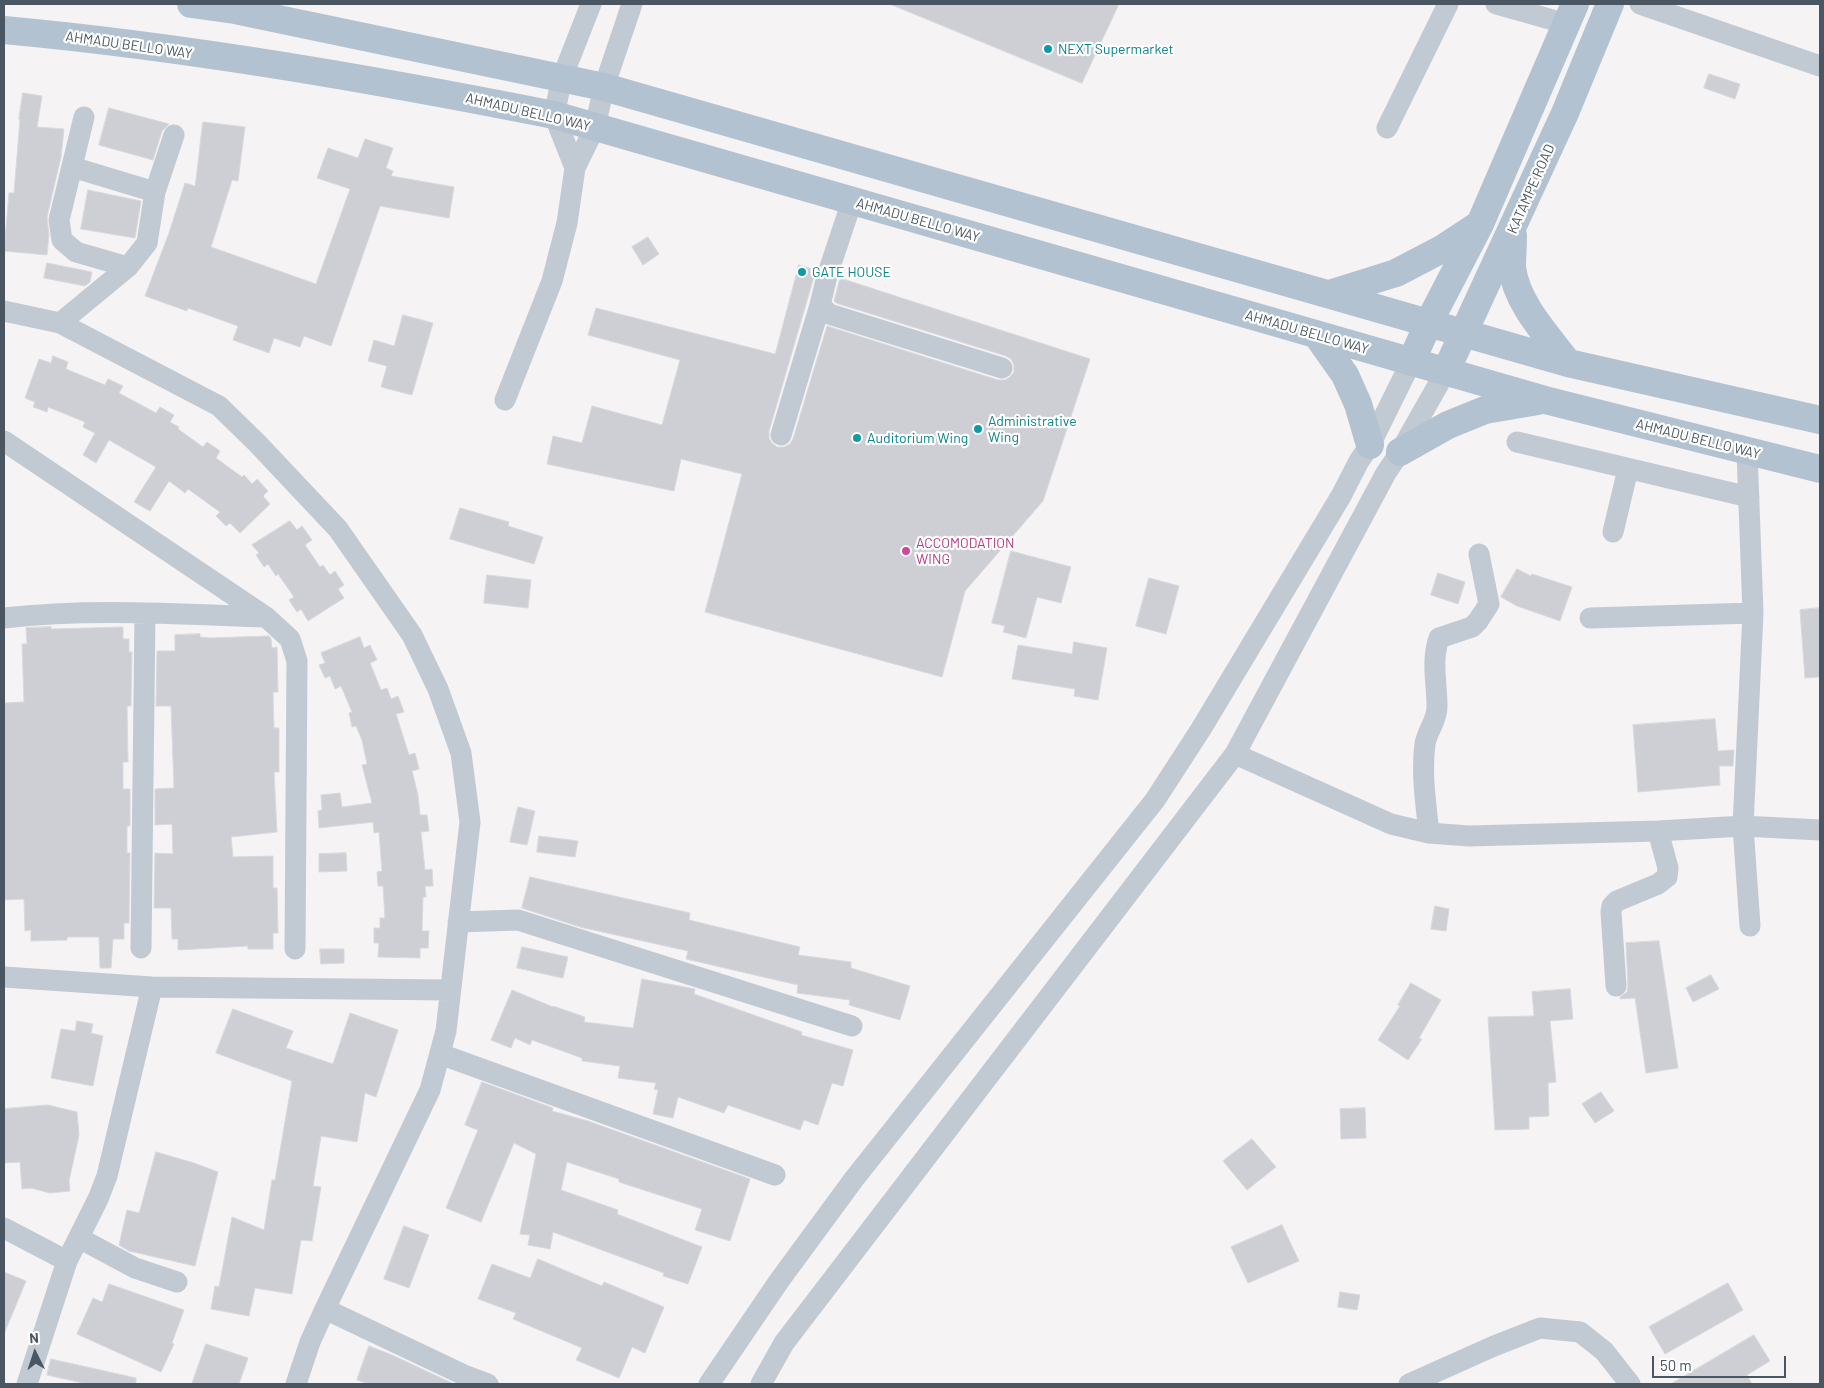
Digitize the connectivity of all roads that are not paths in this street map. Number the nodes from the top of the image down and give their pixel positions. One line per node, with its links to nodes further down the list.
1 (191, 4): 11 (main road)
2 (591, 4): 11 (street)
3 (632, 4): 12 (street)
4 (1448, 4): 16 (street)
5 (1496, 4): 8 (street)
6 (1610, 4): 23 (main road, KATAMPE ROAD)
7 (1640, 4): 10 (street)
8 (1571, 14): 22 (main road)
9 (4, 30): 13 (main road, AHMADU BELLO WAY)
10 (1820, 66)
11 (562, 78): 12 (main road); 13 (street)
12 (604, 87): 15 (street); 25 (main road)
13 (554, 115): 15 (main road, AHMADU BELLO WAY); 19 (street)
14 (84, 117): 18 (street)
15 (595, 127): 19 (street); 21 (main road, AHMADU BELLO WAY)
16 (1388, 128)
17 (174, 135): 20 (street)
18 (72, 167): 20 (street); 24 (street)
19 (575, 168): 36 (street)
20 (155, 192): 24 (street)
21 (852, 201): 26 (street); 31 (main road, AHMADU BELLO WAY)
22 (1480, 224): 25 (main road); 28 (main road)
23 (1513, 229): 30 (main road, KATAMPE ROAD); 33 (main road)
24 (128, 267): 29 (street)
25 (1328, 294): 28 (main road)
26 (820, 304): 34 (street); 39 (street)
27 (4, 311): 29 (street)
28 (1429, 322): 30 (main road); 32 (main road)
29 (60, 323): 60 (street)
30 (1464, 333): 33 (main road); 35 (main road, KATAMPE ROAD)
31 (1316, 334): 32 (main road, AHMADU BELLO WAY); 42 (main road)
32 (1412, 362): 35 (main road, AHMADU BELLO WAY); 42 (street)
33 (1568, 362): 38 (main road)
34 (1002, 368)
35 (1446, 371): 37 (main road, AHMADU BELLO WAY); 44 (street)
36 (505, 400)
37 (1545, 400): 43 (main road, AHMADU BELLO WAY); 44 (main road)
38 (1820, 420)
39 (781, 435)
40 (4, 441): 52 (street)
41 (1517, 442): 45 (street)
42 (1370, 445): 79 (street)
43 (1747, 451): 46 (main road, AHMADU BELLO WAY); 47 (street)
44 (1400, 452): 55 (street)
45 (1628, 469): 47 (street); 48 (street)
46 (1820, 469)
47 (1749, 497): 50 (street)
48 (1613, 532)
49 (1479, 554): 59 (street)
50 (1753, 612): 54 (street); 56 (street)
51 (145, 613): 52 (street); 53 (street); 62 (street)
52 (266, 617): 63 (street)
53 (4, 618)
54 (1590, 618)
55 (1236, 754): 59 (street); 80 (street)
56 (1743, 826): 57 (street); 58 (street); 61 (street)
57 (1820, 830)
58 (1658, 831): 59 (street); 65 (street)
59 (1430, 833)
60 (458, 922): 67 (street); 68 (street)
61 (1750, 926)
62 (141, 948)
63 (295, 949)
64 (4, 977): 66 (street)
65 (1616, 986)
66 (152, 987): 67 (street); 72 (street)
67 (450, 990): 69 (street)
68 (852, 1026)
69 (440, 1054): 70 (street); 75 (street)
70 (776, 1175)
71 (4, 1228): 73 (street)
72 (78, 1238): 73 (street); 74 (street)
73 (67, 1261): 76 (street)
74 (177, 1282)
75 (325, 1309): 77 (street); 78 (street)
76 (27, 1384)
77 (296, 1384)
78 (488, 1384)
79 (709, 1384)
80 (762, 1384)
81 (1409, 1384): 82 (street)
82 (1630, 1384)

